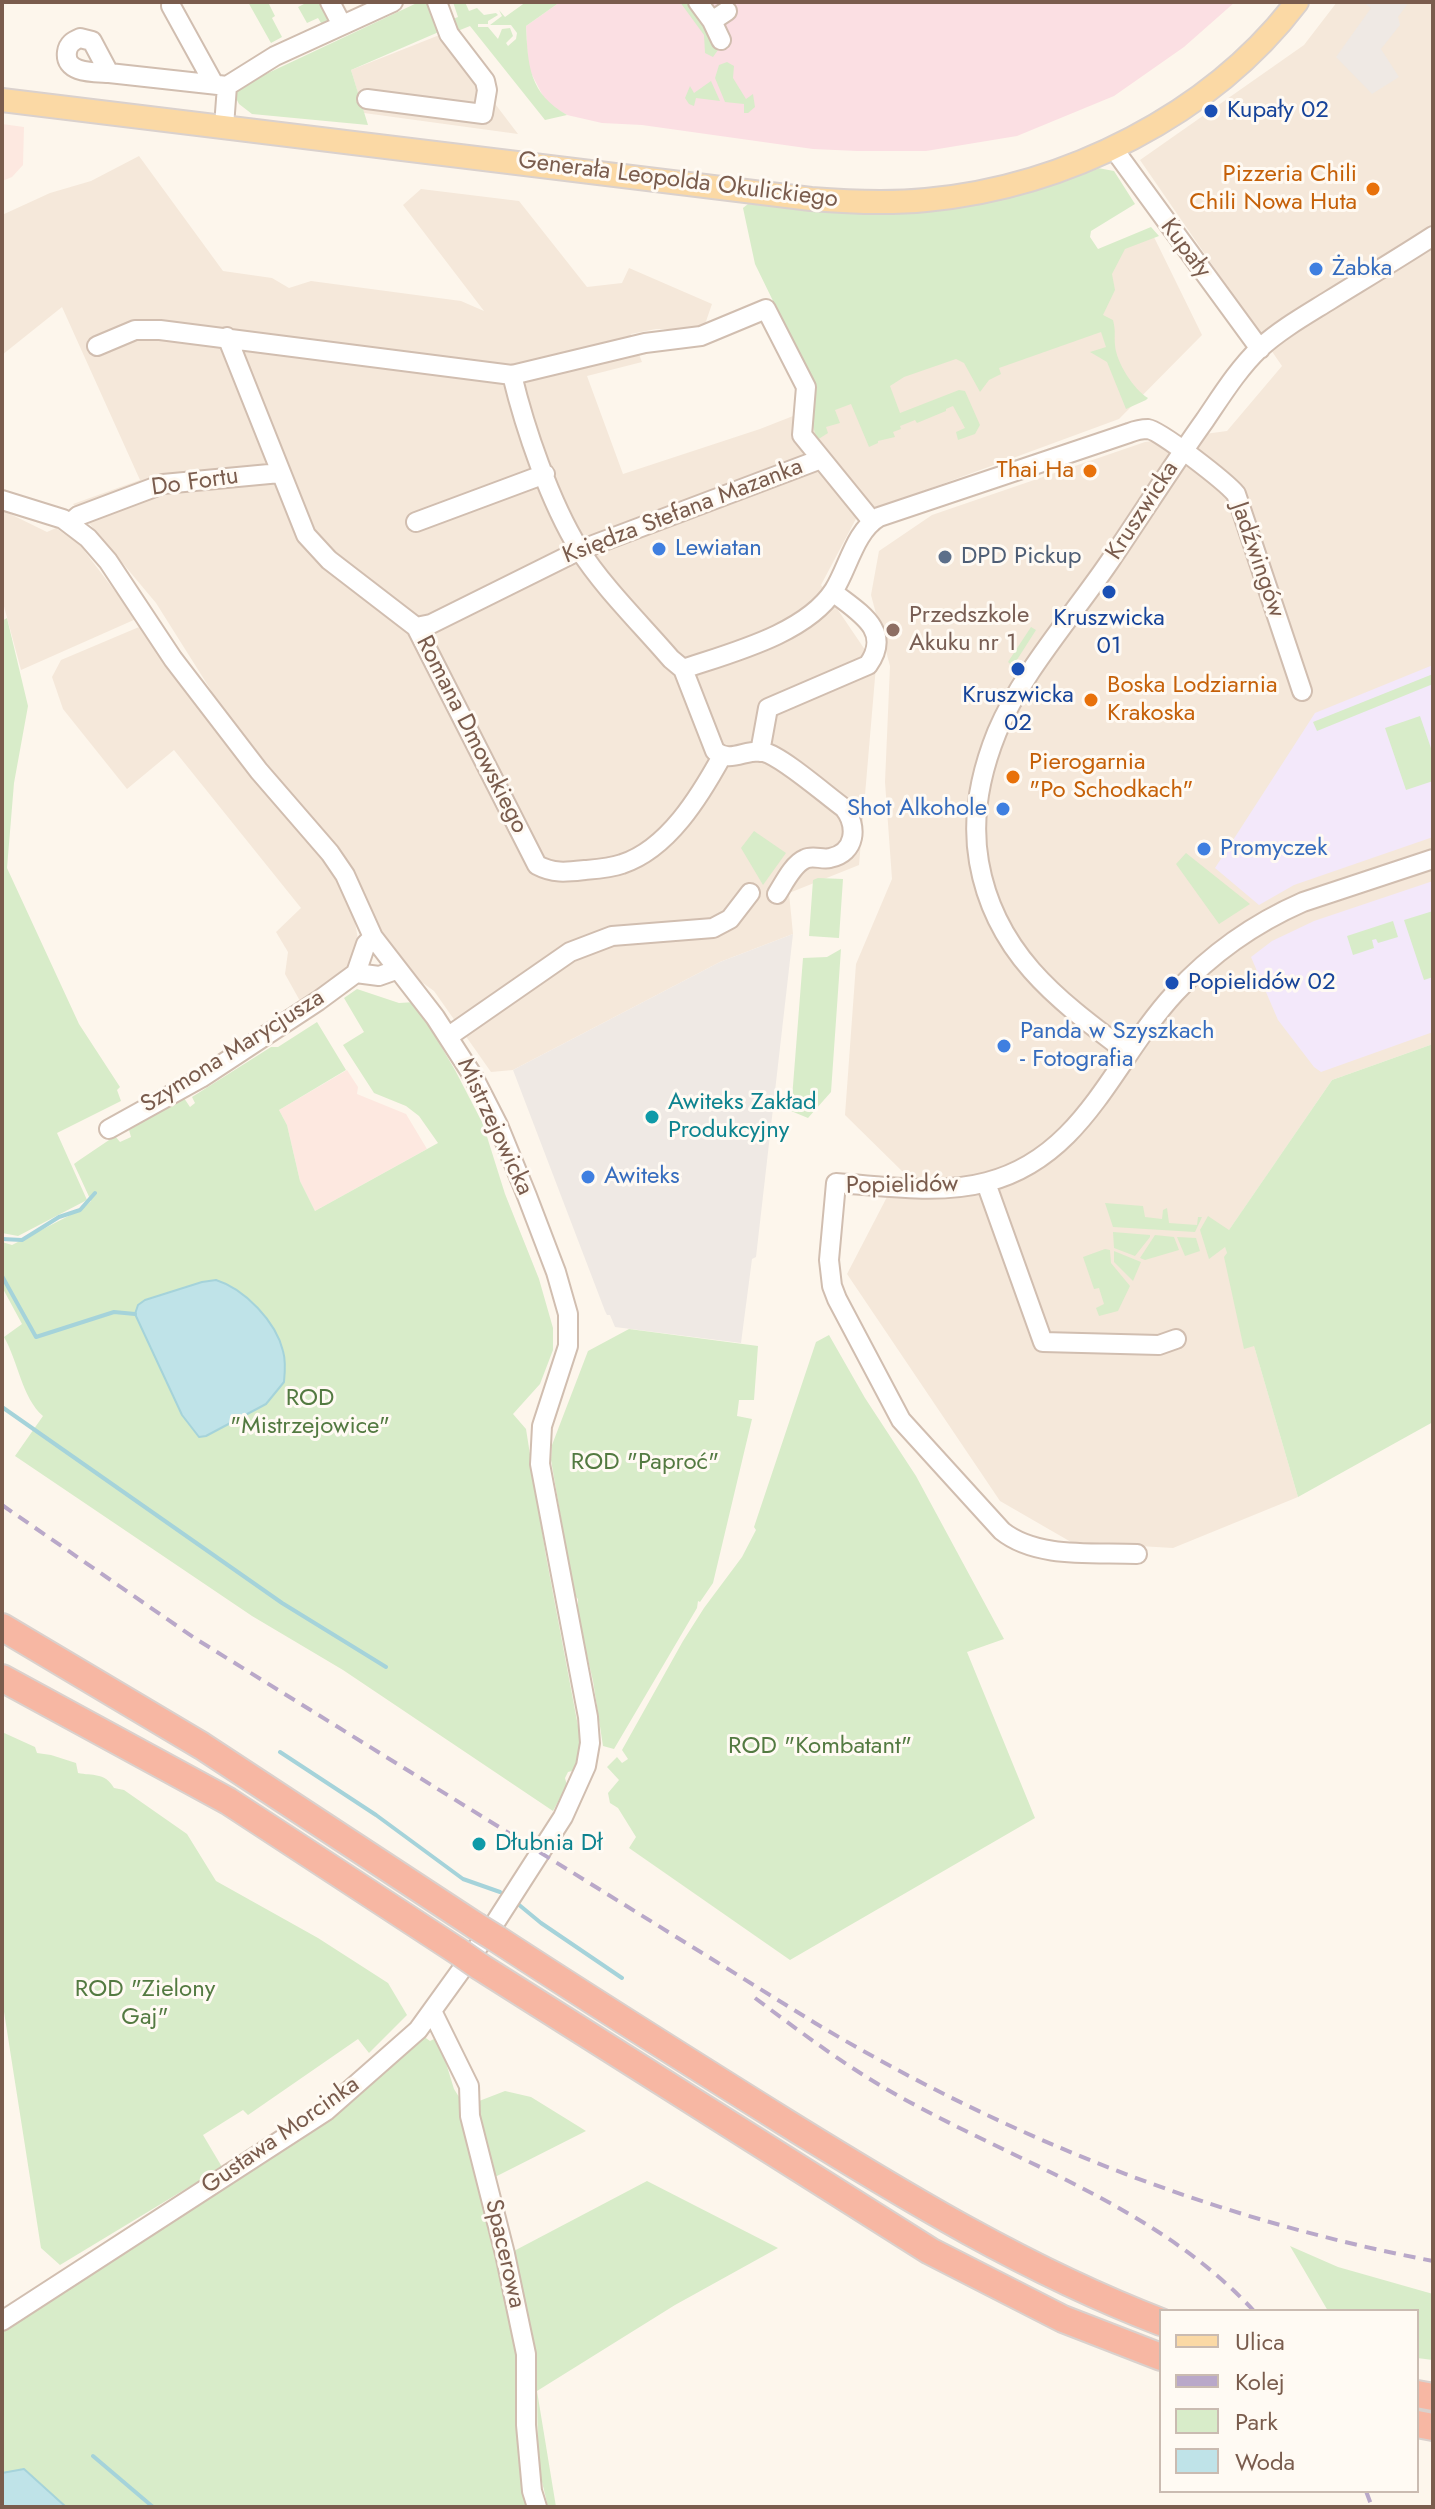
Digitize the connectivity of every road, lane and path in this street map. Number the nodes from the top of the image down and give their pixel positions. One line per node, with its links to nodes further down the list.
1 (330, 2): 7 (street)
2 (393, 2): 7 (street)
3 (437, 2): 11 (street)
4 (698, 2): 8 (street)
5 (1297, 2): 14 (main road, Generała Leopolda Okulickiego)
6 (171, 6): 10 (street)
7 (342, 25): 10 (street)
8 (721, 40)
9 (109, 73): 10 (street)
10 (220, 85): 13 (street)
11 (367, 99)
12 (2, 100): 13 (main road, Generała Leopolda Okulickiego)
13 (224, 126): 14 (main road, Generała Leopolda Okulickiego)
14 (1113, 148): 18 (street, Kupały)
15 (1433, 236): 18 (street, Kruszwicka)
16 (227, 337): 17 (street); 19 (street); 22 (street, Romana Dmowskiego)
17 (97, 346)
18 (1260, 349): 20 (street, Kruszwicka)
19 (512, 375): 21 (street); 23 (street)
20 (1182, 452): 25 (street); 32 (street, Jadźwingów); 42 (street, Kruszwicka)
21 (821, 459): 25 (street); 28 (street, Księdza Stefana Mazanka)
22 (280, 473): 27 (street, Do Fortu); 30 (street, Romana Dmowskiego)
23 (545, 474): 26 (street); 28 (street)
24 (2, 500): 27 (street, Mistrzejowicka)
25 (872, 521): 29 (street)
26 (416, 522)
27 (70, 523): 38 (street, Mistrzejowicka)
28 (580, 550): 30 (street, Księdza Stefana Mazanka); 31 (street)
29 (833, 592): 31 (street); 33 (street)
30 (416, 627): 34 (street, Romana Dmowskiego)
31 (683, 669): 34 (street)
32 (1302, 691)
33 (760, 752): 34 (street); 37 (street)
34 (722, 756)
35 (1433, 859): 42 (street, Popielidów)
36 (750, 893): 41 (street)
37 (777, 894)
38 (373, 937): 39 (street, Mistrzejowicka); 40 (street, Szymona Marycjusza)
39 (396, 970): 40 (street); 41 (street, Mistrzejowicka)
40 (356, 973): 43 (street, Szymona Marycjusza)
41 (449, 1036): 49 (street, Mistrzejowicka)
42 (1127, 1052): 44 (street, Popielidów)
43 (109, 1129)
44 (986, 1183): 45 (street); 46 (street, Popielidów)
45 (1176, 1339)
46 (1137, 1554)
47 (2, 1627): 52 (highway)
48 (6, 1680): 53 (highway)
49 (563, 1817): 50 (street, Gustawa Morcinka)
50 (432, 2011): 51 (street, Gustawa Morcinka); 54 (street, Spacerowa)
51 (2, 2321)
52 (1159, 2321)
53 (1159, 2356)
54 (537, 2507)

